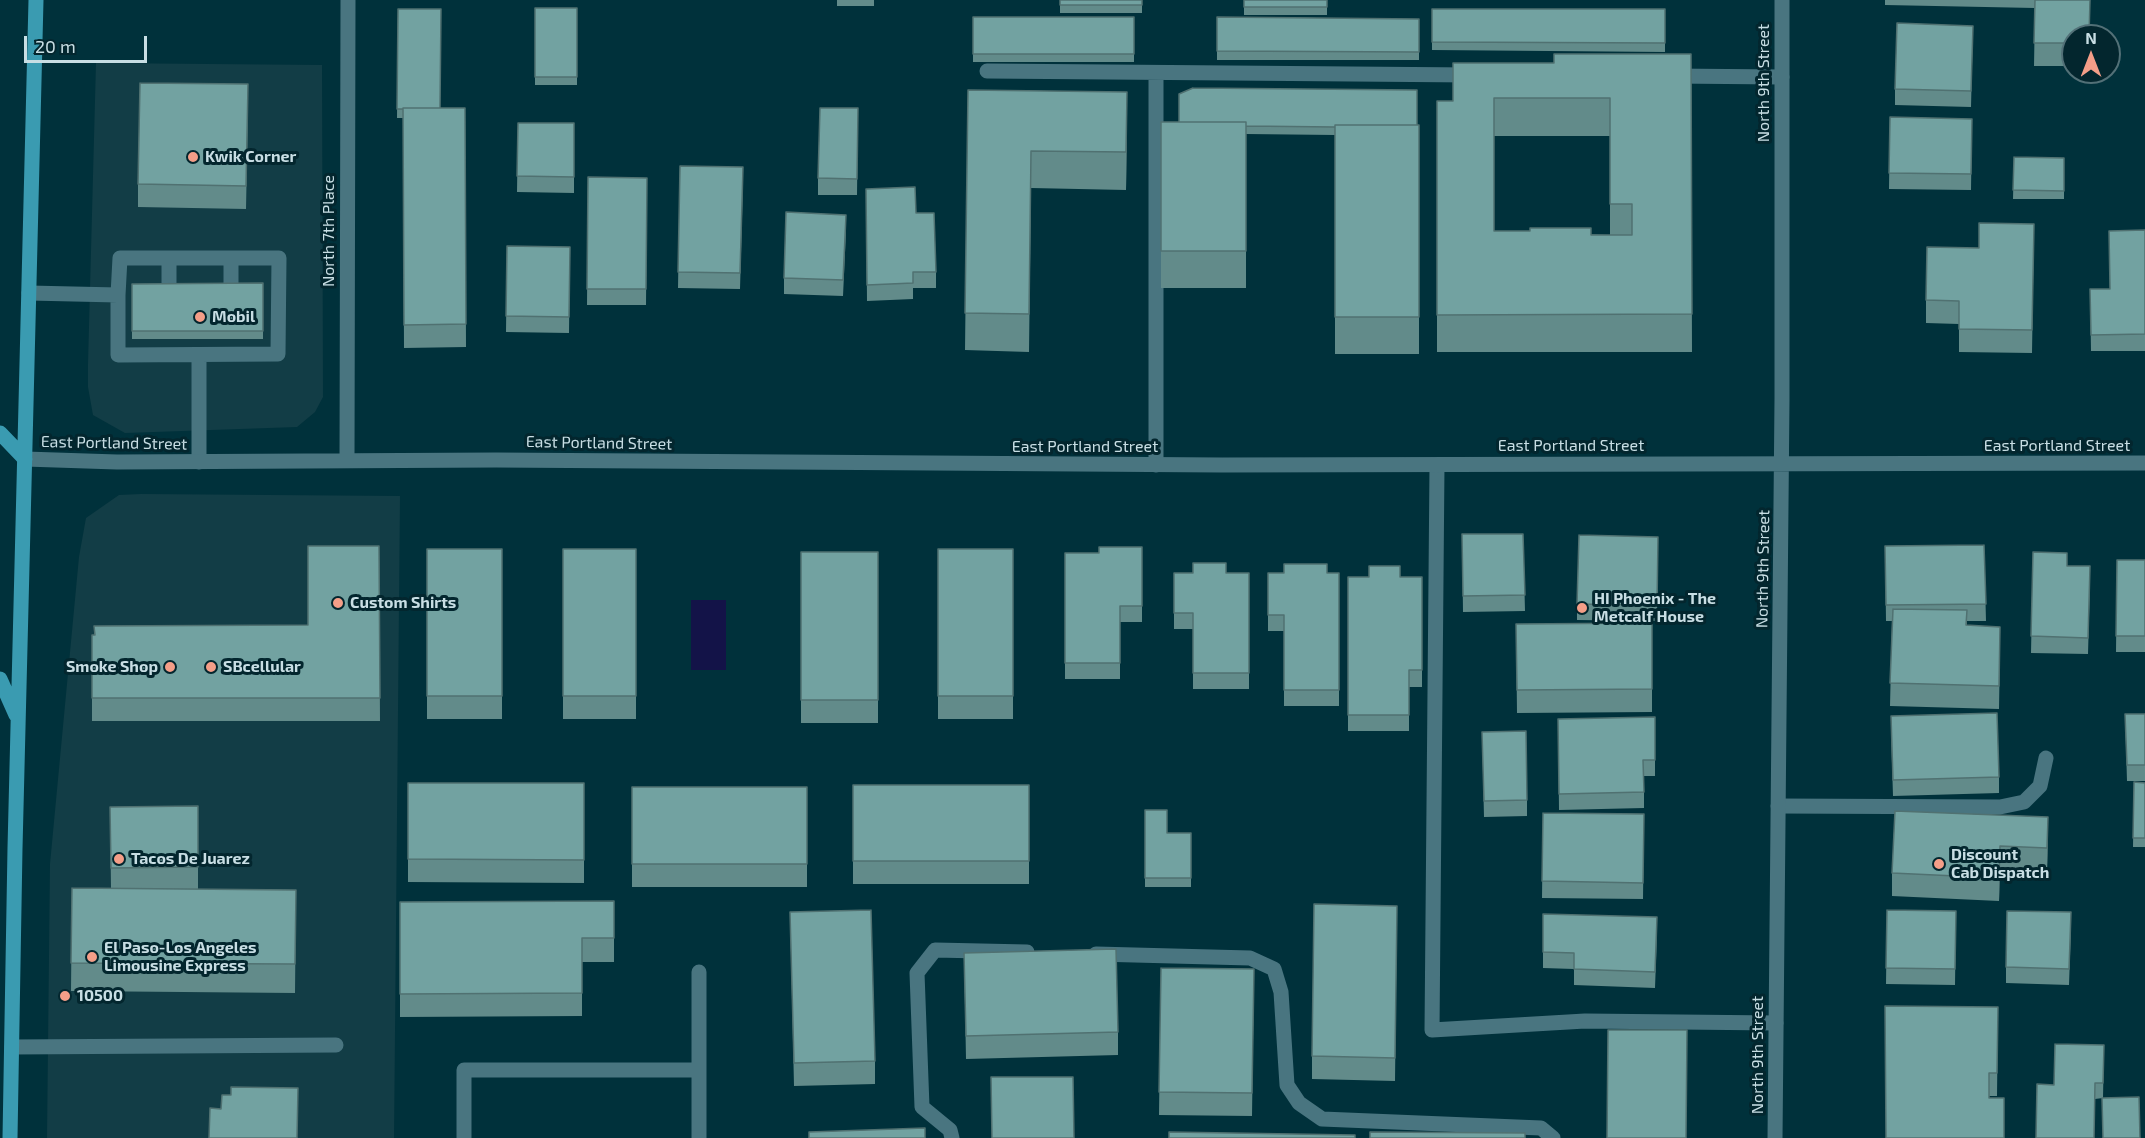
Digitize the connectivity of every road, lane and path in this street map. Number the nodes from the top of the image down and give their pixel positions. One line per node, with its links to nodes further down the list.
1 (36, 0): 12 (main road)
2 (348, 0): 22 (street, North 7th Place)
3 (1782, 0): 8 (street, North 9th Street)
4 (987, 71): 5 (street)
5 (1155, 73): 6 (street); 26 (street)
6 (1488, 75)
7 (1654, 76): 8 (street)
8 (1782, 77): 25 (street, North 9th Street)
9 (169, 258): 10 (street); 13 (street); 14 (street)
10 (231, 258): 11 (street); 18 (street)
11 (231, 291)
12 (29, 292): 14 (street); 21 (main road)
13 (169, 292)
14 (118, 295): 17 (street)
15 (169, 339): 17 (street)
16 (231, 339): 18 (street)
17 (169, 356): 19 (street)
18 (231, 356): 19 (street)
19 (199, 357): 23 (street)
20 (0, 434): 21 (main road)
21 (26, 459): 23 (street, East Portland Street); 29 (main road)
22 (347, 461): 23 (street, East Portland Street); 26 (street, East Portland Street)
23 (200, 462)
24 (2145, 463): 25 (street, East Portland Street)
25 (1782, 464): 27 (street, East Portland Street); 31 (street, North 9th Street)
26 (1155, 465): 27 (street, East Portland Street)
27 (1437, 465): 35 (street)
28 (0, 680): 29 (main road)
29 (18, 721): 37 (main road)
30 (2046, 758): 31 (street)
31 (1778, 806): 35 (street, North 9th Street)
32 (1037, 952): 42 (street)
33 (1083, 954): 43 (street)
34 (699, 972): 38 (street)
35 (1776, 1023): 44 (street, North 9th Street)
36 (336, 1045): 37 (street)
37 (12, 1047): 39 (main road)
38 (699, 1070): 40 (street); 41 (street)
39 (10, 1138)
40 (464, 1138)
41 (699, 1138)
42 (952, 1138)
43 (1553, 1138)
44 (1775, 1138)

